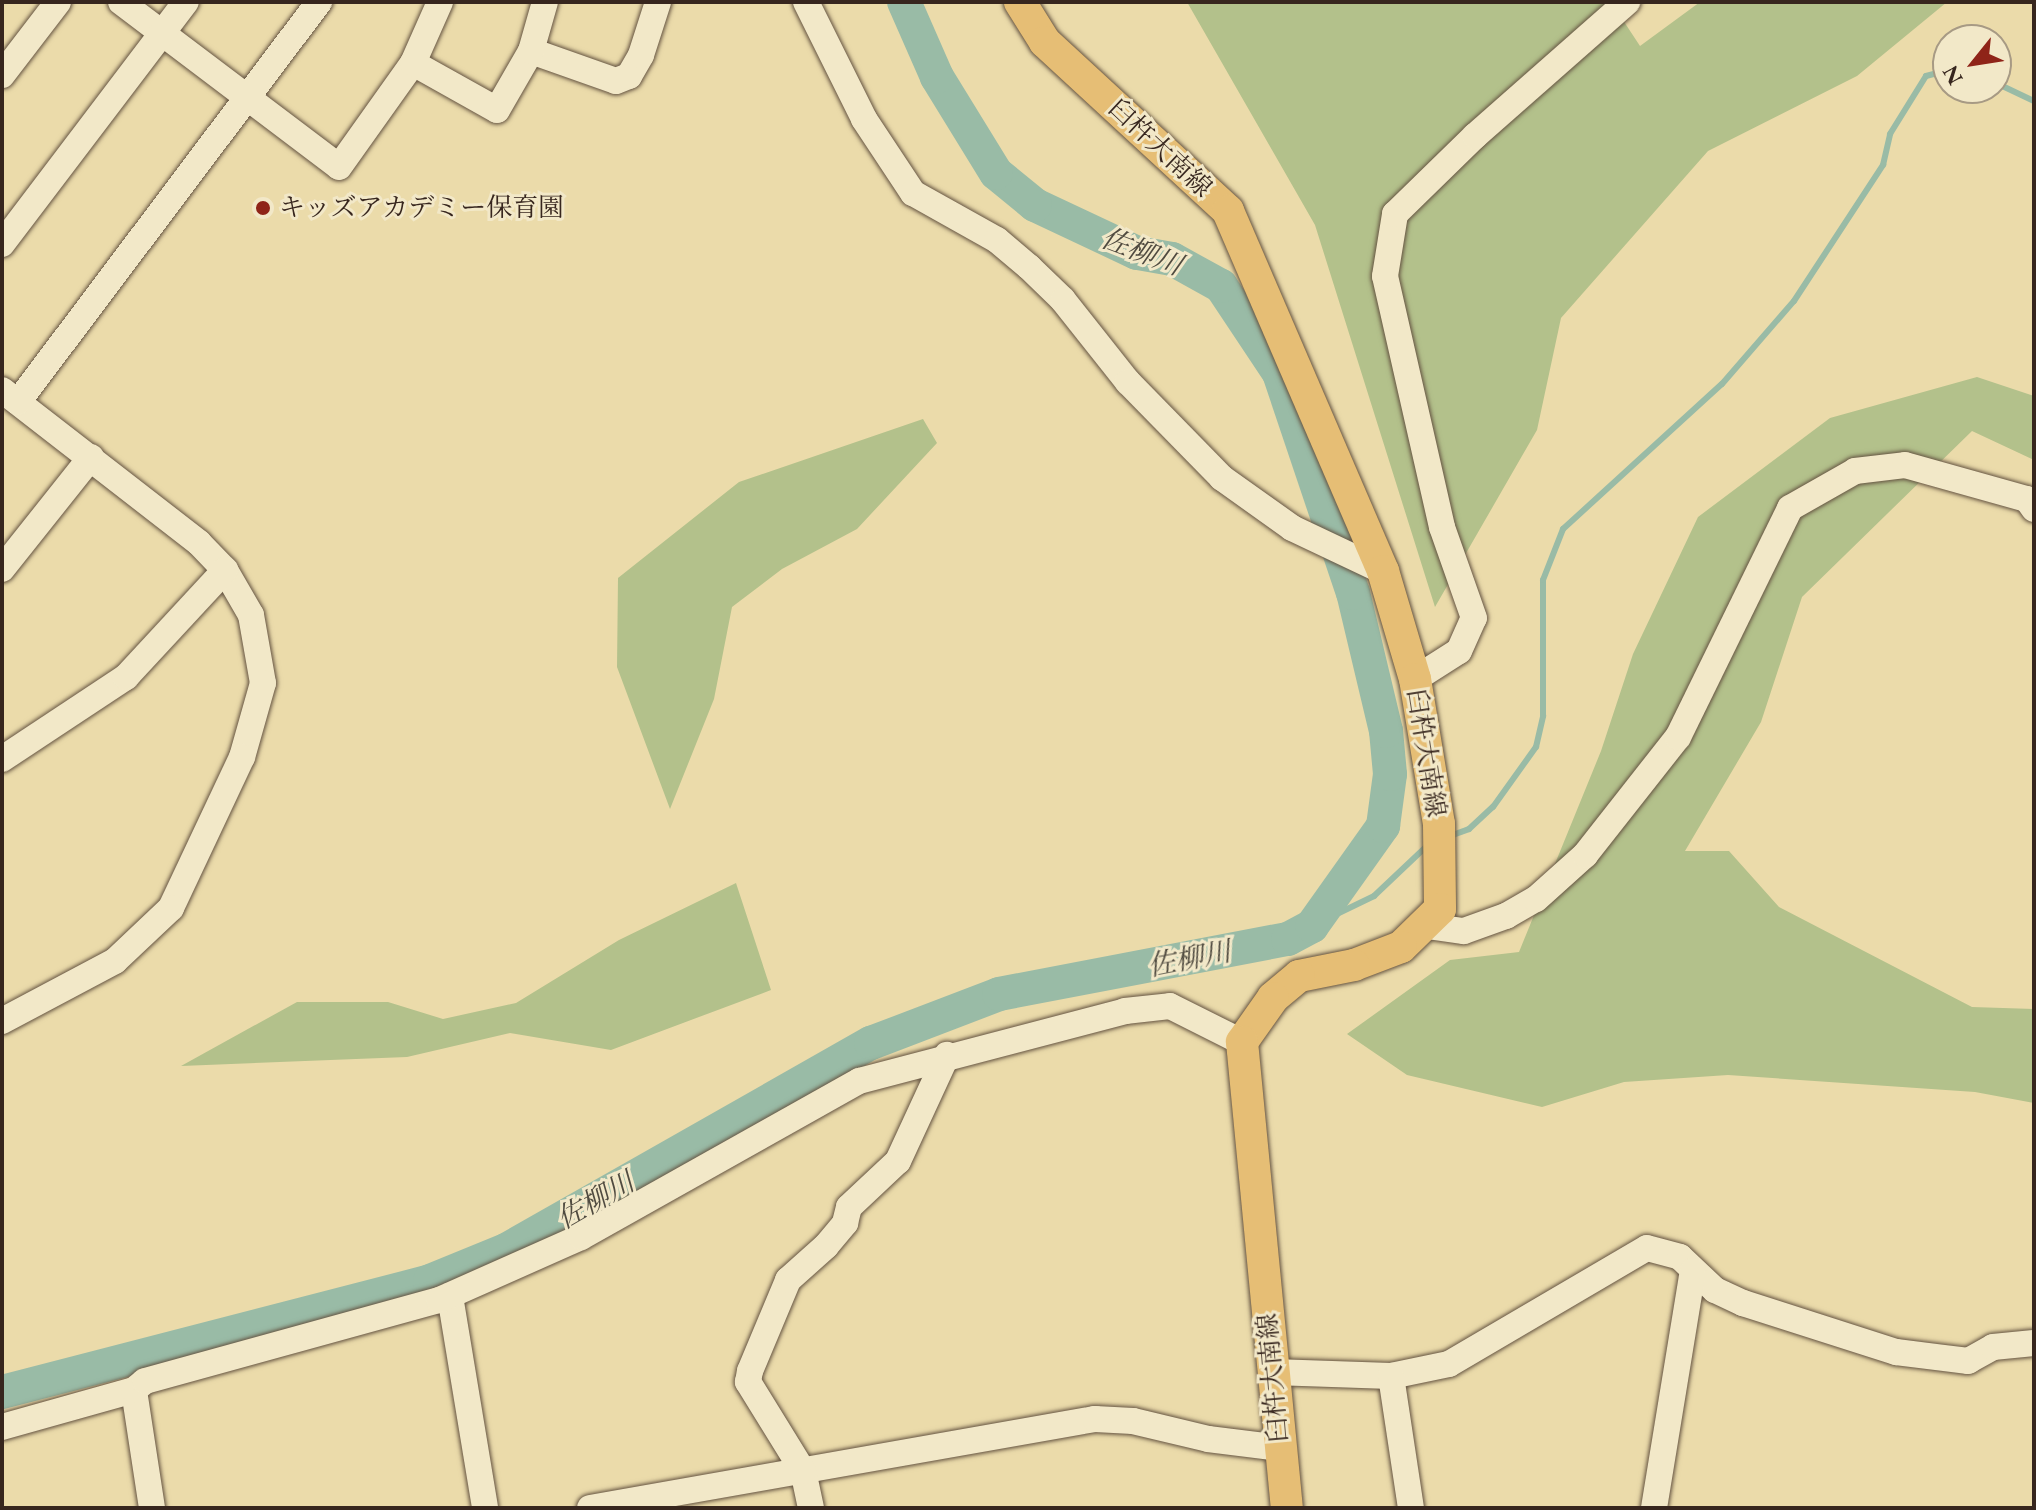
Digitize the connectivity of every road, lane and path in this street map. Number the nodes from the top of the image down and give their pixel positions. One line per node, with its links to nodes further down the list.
1 (58, 2): 14 (street)
2 (121, 2): 11 (street)
3 (186, 2): 11 (street)
4 (319, 2): 15 (street)
5 (440, 2): 13 (street)
6 (545, 2): 12 (street)
7 (658, 2): 12 (street)
8 (806, 2): 23 (street)
9 (1020, 2): 23 (main road, 臼杵大南線)
10 (1627, 2): 24 (street)
11 (162, 33): 15 (street); 16 (street)
12 (531, 51): 13 (street)
13 (413, 63): 15 (street)
14 (2, 75)
15 (249, 99): 17 (street)
16 (2, 244)
17 (10, 396): 18 (street)
18 (91, 457): 20 (street); 22 (street)
19 (2034, 509): 26 (street)
20 (11, 538): 21 (street)
21 (2, 569)
22 (225, 570): 25 (street); 27 (street)
23 (1383, 571): 24 (main road, 臼杵大南線)
24 (1415, 679): 26 (main road, 臼杵大南線)
25 (2, 759)
26 (1427, 926): 28 (main road)
27 (2, 1021)
28 (1242, 1042): 29 (street); 33 (main road, 臼杵大南線)
29 (947, 1055): 31 (street); 38 (street)
30 (1693, 1271): 32 (street); 34 (street); 45 (street)
31 (450, 1296): 35 (street); 40 (street)
32 (2034, 1343)
33 (1273, 1372): 34 (street); 37 (main road, 臼杵大南線)
34 (1391, 1376): 44 (street)
35 (134, 1390): 36 (street); 39 (street)
36 (2, 1427)
37 (1280, 1448): 38 (street); 43 (main road, 臼杵大南線)
38 (803, 1471): 41 (street); 42 (street)
39 (152, 1508)
40 (485, 1508)
41 (590, 1508)
42 (811, 1508)
43 (1287, 1508)
44 (1411, 1508)
45 (1654, 1508)

